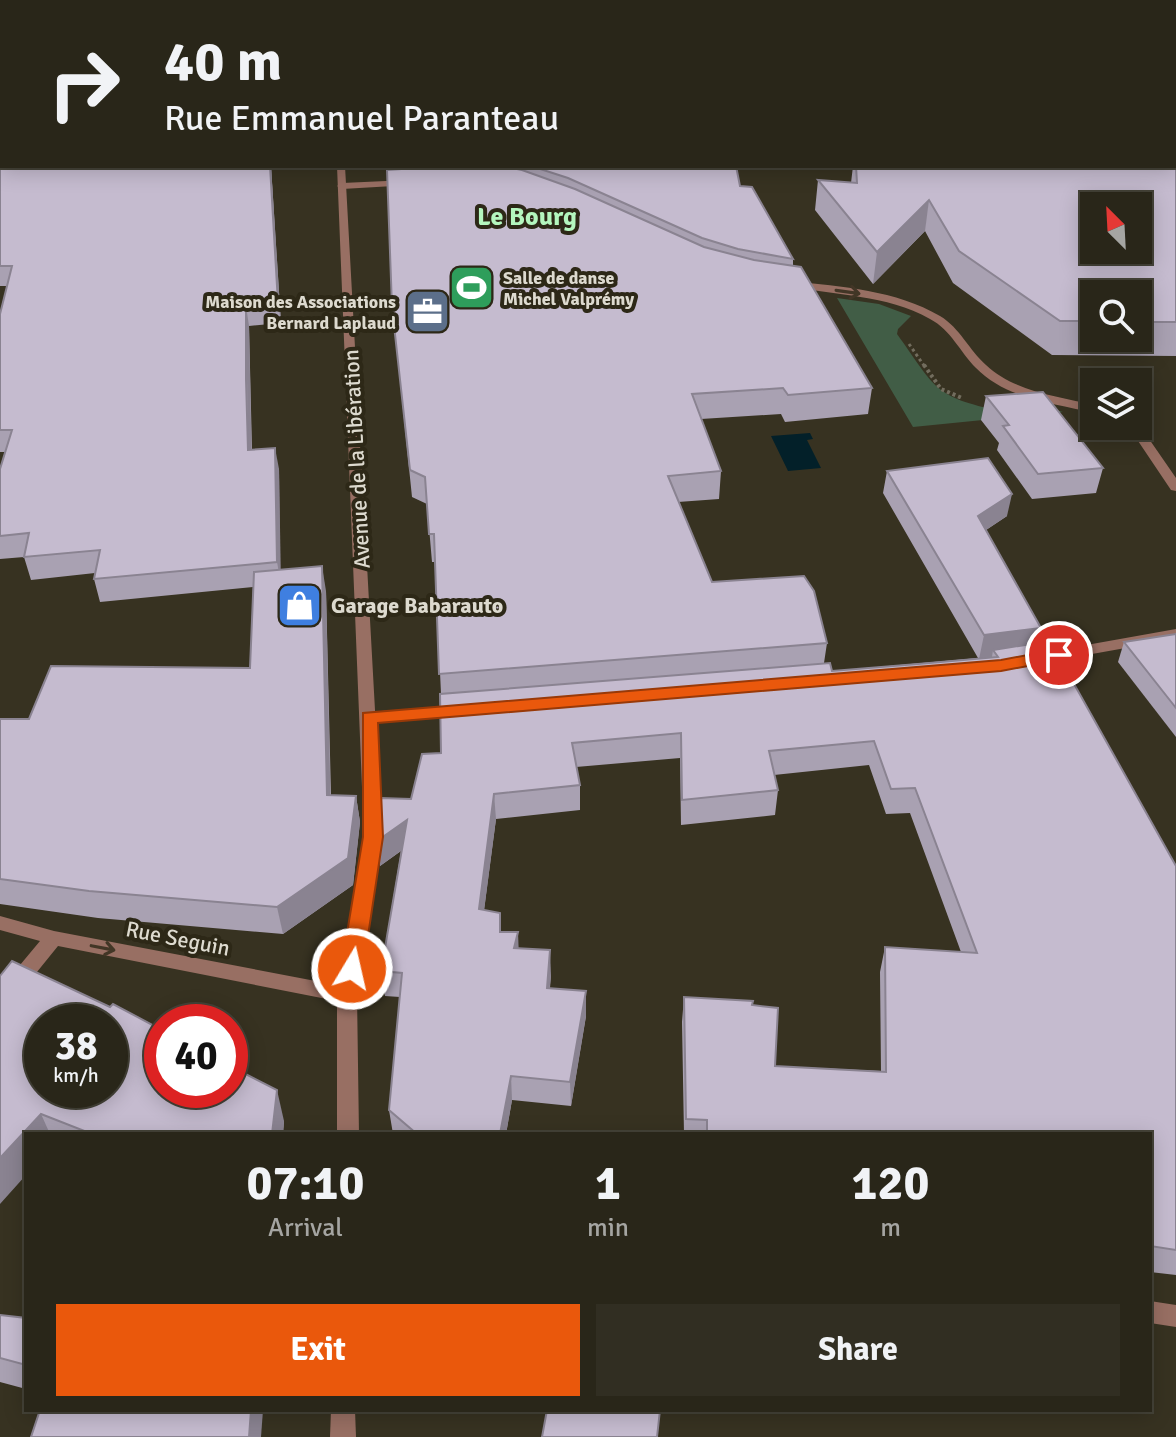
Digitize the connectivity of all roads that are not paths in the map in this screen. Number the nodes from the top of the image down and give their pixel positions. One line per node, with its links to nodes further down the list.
1 (341, 168): 3 (street, Avenue de la Libération)
2 (418, 182): 3 (street)
3 (342, 186): 11 (street, Avenue de la Libération)
4 (775, 281): 5 (street, one-way to 5)
5 (1080, 405)
6 (1144, 440): 7 (street)
7 (1176, 487)
8 (1176, 634): 9 (street)
9 (1015, 663)
10 (475, 709): 11 (street)
11 (369, 717): 14 (street, Avenue de la Libération)
12 (0, 923): 13 (street, Rue Seguin)
13 (54, 938): 14 (street, Rue Seguin, one-way to 14); 15 (street)
14 (347, 995): 16 (street, Avenue de la Libération)
15 (0, 1003)
16 (348, 1132)
17 (1152, 1312): 18 (street)
18 (1176, 1316)
19 (343, 1412): 20 (street)
20 (343, 1437)

